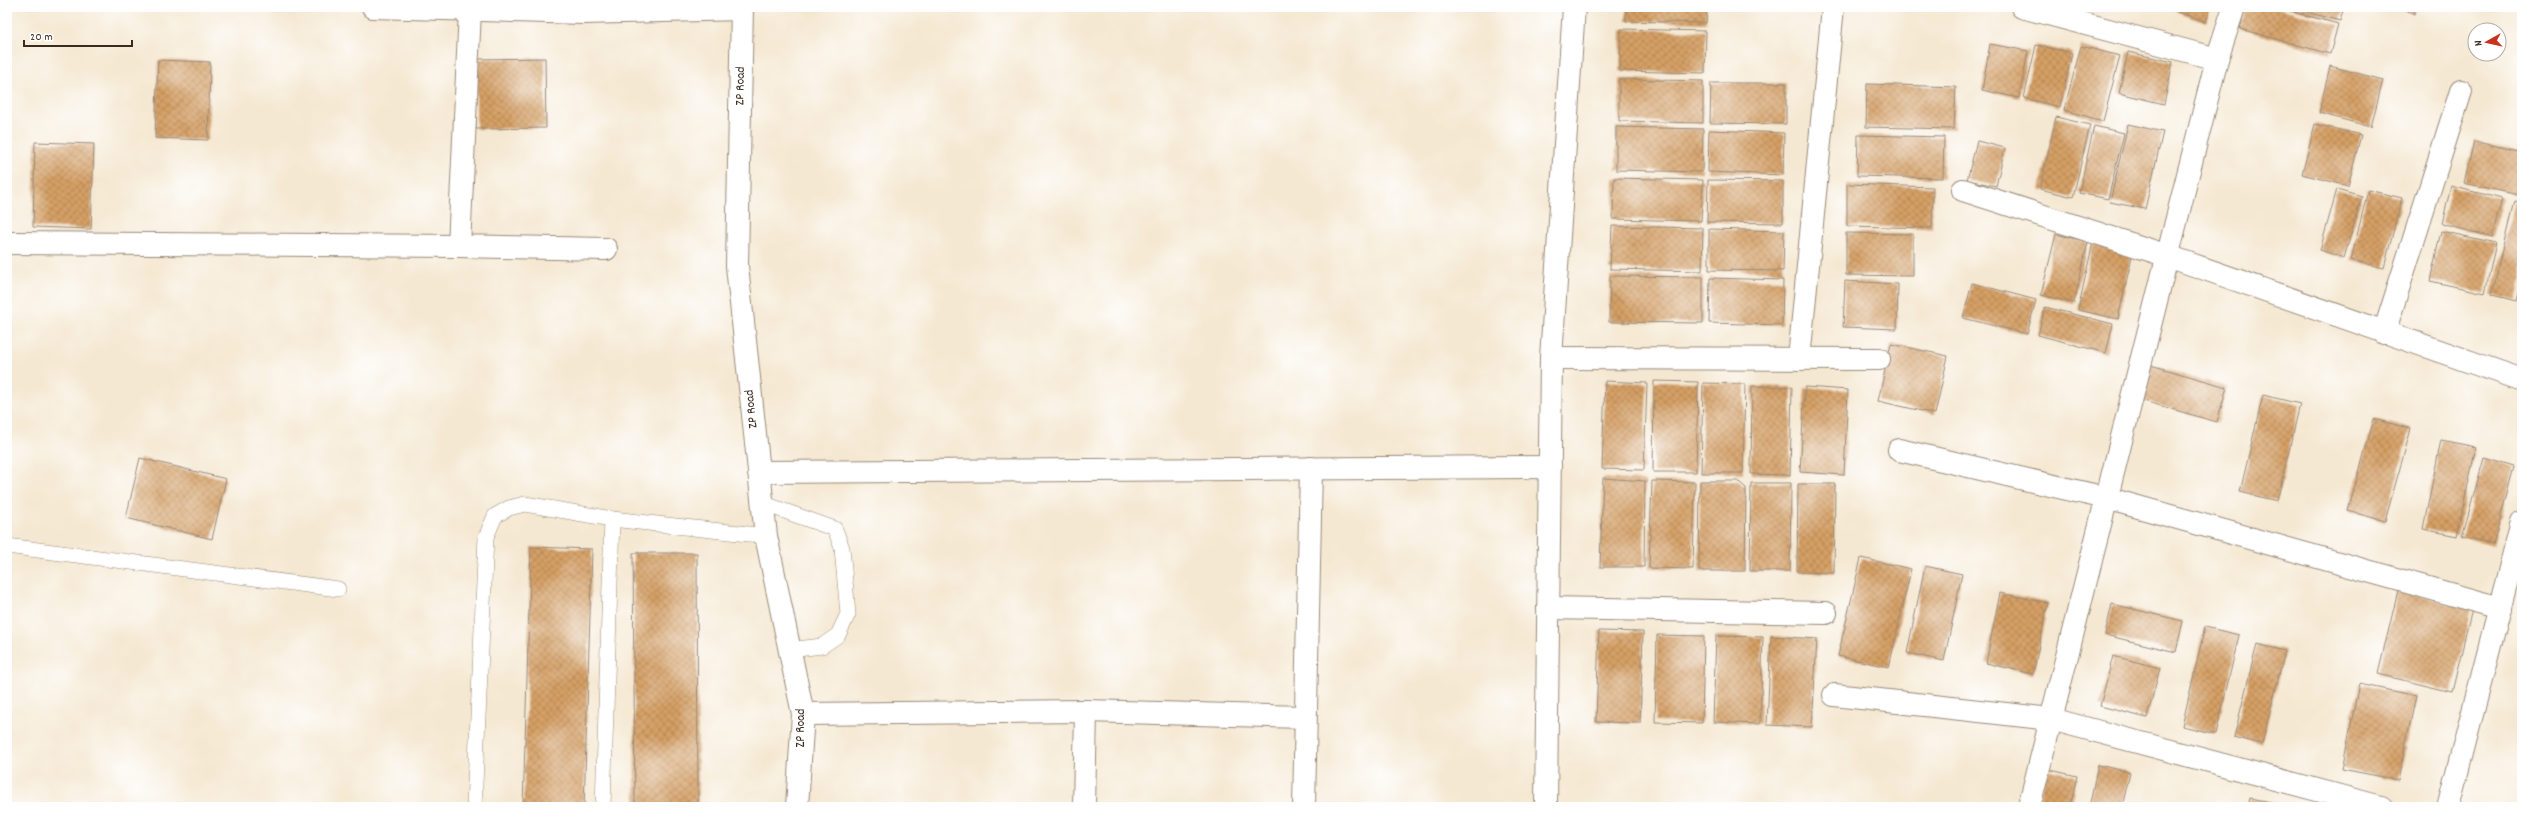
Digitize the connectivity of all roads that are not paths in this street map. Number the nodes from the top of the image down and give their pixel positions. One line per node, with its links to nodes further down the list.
1 (373, 7): 7 (street)
2 (1574, 7): 17 (street)
3 (1833, 7): 18 (street)
4 (2022, 7): 9 (street)
5 (2234, 7): 9 (street)
6 (742, 8): 8 (street); 24 (street, ZP Road)
7 (470, 10): 8 (street); 13 (street)
8 (583, 10)
9 (2216, 59): 15 (street)
10 (2461, 91): 16 (street)
11 (1963, 190): 15 (street)
12 (7, 243): 13 (street)
13 (459, 246): 14 (street)
14 (606, 249)
15 (2168, 256): 16 (street); 25 (street)
16 (2384, 333): 20 (street)
17 (1551, 358): 18 (street); 22 (street)
18 (1799, 359): 19 (street)
19 (1879, 359)
20 (2522, 380)
21 (1899, 450): 25 (street)
22 (1550, 467): 23 (street); 32 (street)
23 (1310, 468): 24 (street); 39 (street)
24 (759, 472): 26 (street, ZP Road)
25 (2106, 498): 33 (street); 40 (street)
26 (762, 503): 29 (street, ZP Road); 35 (lane)
27 (612, 519): 29 (lane); 41 (lane); 42 (lane)
28 (2522, 522): 33 (street)
29 (766, 536): 35 (street, ZP Road)
30 (7, 546): 31 (lane)
31 (338, 589)
32 (1548, 608): 34 (street); 46 (street)
33 (2500, 608): 49 (street)
34 (1826, 613)
35 (790, 650): 38 (street, ZP Road)
36 (1834, 695): 40 (street)
37 (1086, 711): 38 (street); 39 (street); 44 (street)
38 (803, 714): 43 (street, ZP Road)
39 (1306, 717): 45 (street)
40 (2051, 719): 47 (street); 48 (street)
41 (474, 807)
42 (603, 807)
43 (797, 807)
44 (1084, 807)
45 (1304, 807)
46 (1546, 807)
47 (2029, 807)
48 (2381, 807)
49 (2448, 807)

